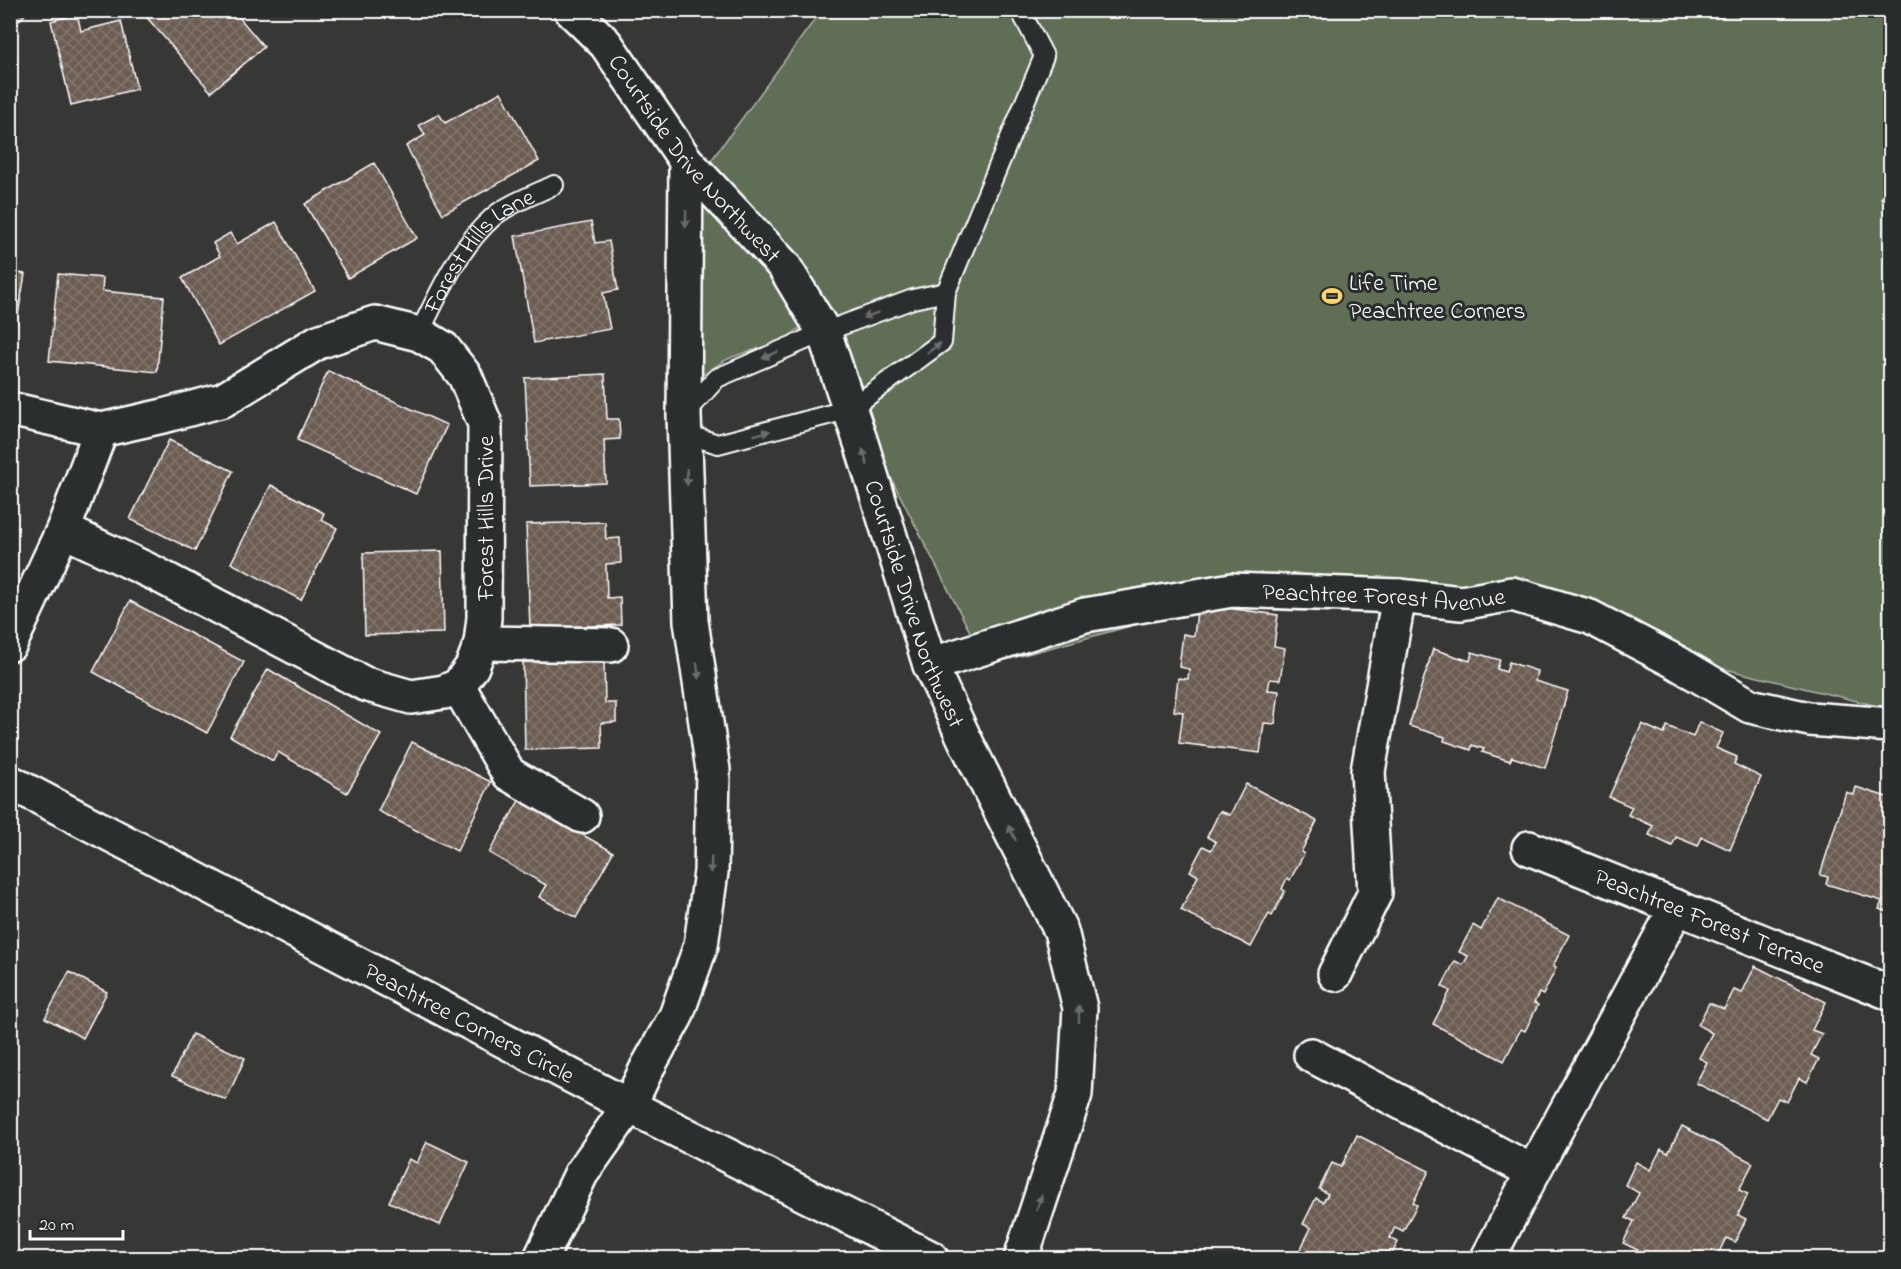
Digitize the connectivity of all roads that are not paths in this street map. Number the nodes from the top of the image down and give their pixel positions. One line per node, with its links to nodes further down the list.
1 (571, 10): 3 (street, Courtside Drive Northwest)
2 (1020, 10): 5 (lane)
3 (686, 161): 6 (street, Courtside Drive Northwest); 10 (street, one-way to 10)
4 (554, 185): 7 (lane, Forest Hills Lane)
5 (946, 292): 6 (lane, one-way to 6); 9 (lane, one-way to 5)
6 (824, 332): 9 (street, Courtside Drive Northwest); 10 (lane, one-way to 10)
7 (419, 334): 11 (street, Forest Hills Drive); 14 (street, Forest Hills Drive)
8 (10, 409): 11 (street, Forest Hills Drive)
9 (850, 410): 10 (lane, one-way to 9); 17 (street, Courtside Drive Northwest, one-way to 9)
10 (685, 424): 27 (street, one-way to 27)
11 (100, 430): 12 (street)
12 (63, 530): 15 (street); 18 (street)
13 (1399, 596): 17 (street, Peachtree Forest Avenue); 19 (street, Peachtree Forest Avenue); 24 (street)
14 (481, 643): 16 (street); 18 (street, Forest Hills Drive)
15 (10, 644)
16 (611, 645)
17 (930, 664): 31 (street, Courtside Drive Northwest, one-way to 17)
18 (458, 686): 21 (street)
19 (1890, 725)
20 (10, 782): 27 (street, Peachtree Corners Circle)
21 (582, 816)
22 (1529, 848): 23 (street, Peachtree Forest Terrace)
23 (1677, 907): 25 (street, Peachtree Forest Terrace); 28 (street)
24 (1335, 974)
25 (1890, 993)
26 (1311, 1055): 28 (street)
27 (629, 1106): 29 (street); 30 (street, Peachtree Corners Circle)
28 (1533, 1172): 32 (street)
29 (541, 1258)
30 (932, 1258)
31 (1020, 1258)
32 (1488, 1258)

